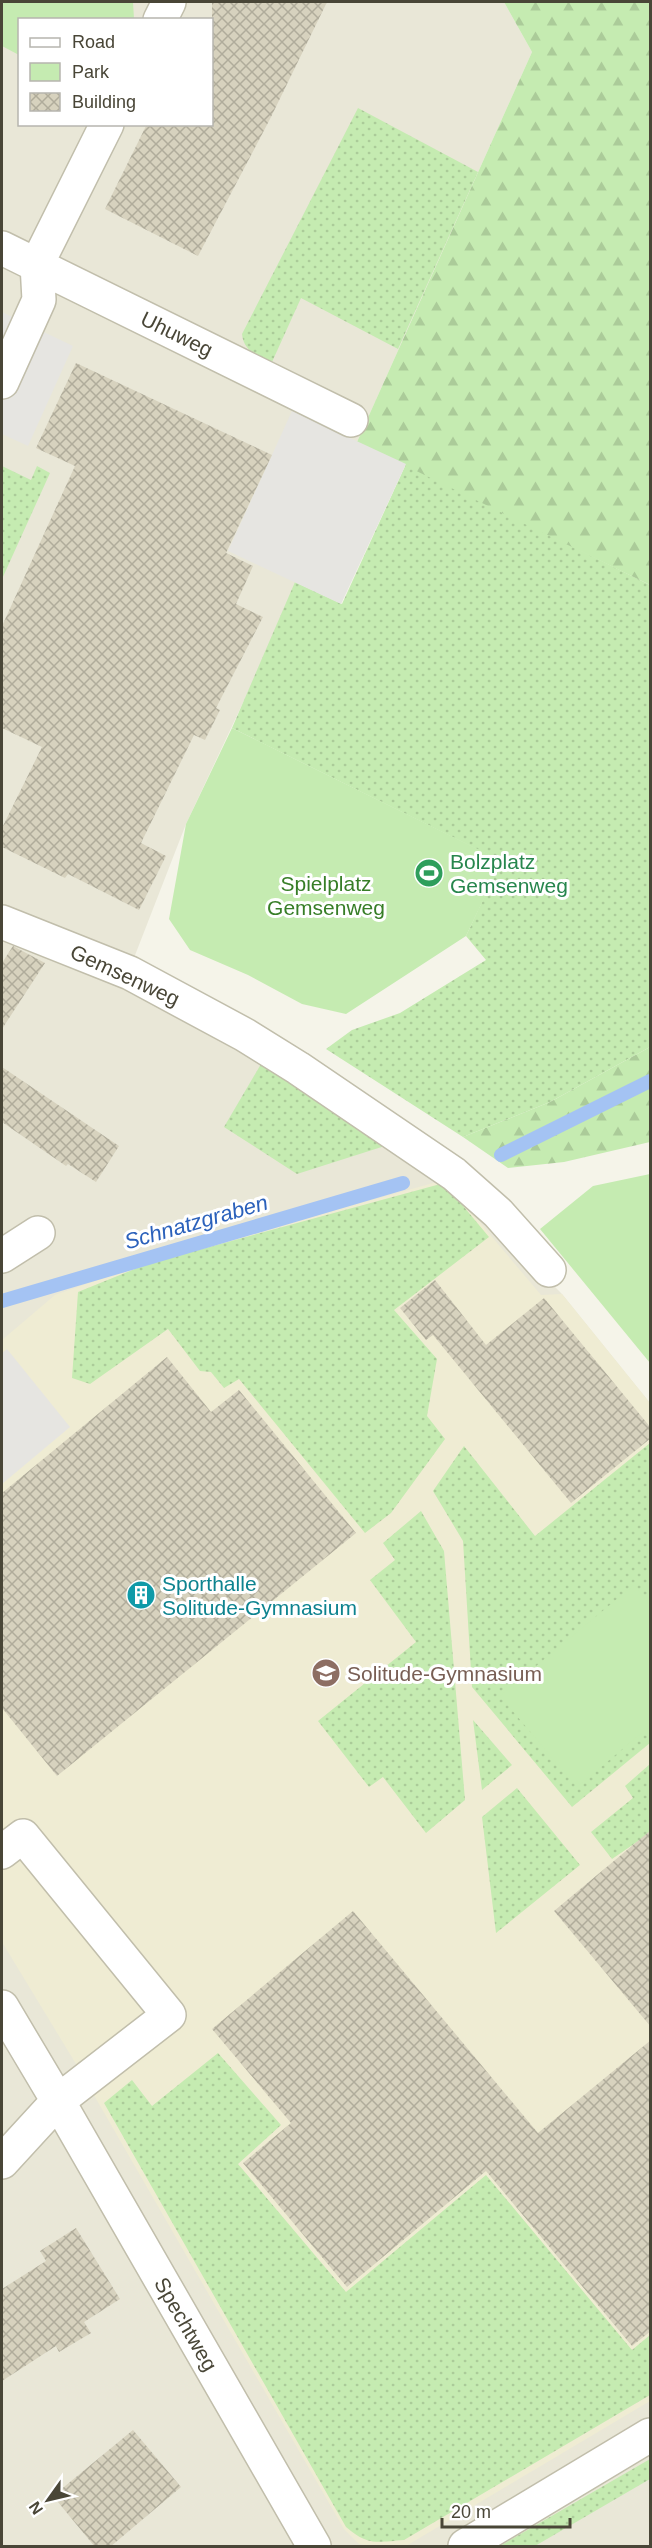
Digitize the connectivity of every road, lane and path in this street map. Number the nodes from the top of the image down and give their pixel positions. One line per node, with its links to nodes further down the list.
1 (169, 2): 2 (street)
2 (161, 18)
3 (106, 126): 5 (street)
4 (2, 248): 5 (street, Uhuweg)
5 (37, 264): 6 (street); 7 (street, Uhuweg)
6 (2, 382)
7 (351, 420)
8 (2, 922): 11 (street, Gemsenweg)
9 (38, 1233): 10 (street)
10 (2, 1256)
11 (549, 1270)
12 (2, 1852): 14 (street)
13 (2, 2007): 14 (street, Spechtweg)
14 (58, 2101): 15 (street); 17 (street, Spechtweg)
15 (2, 2162)
16 (651, 2435): 18 (street)
17 (314, 2547)
18 (465, 2547)

